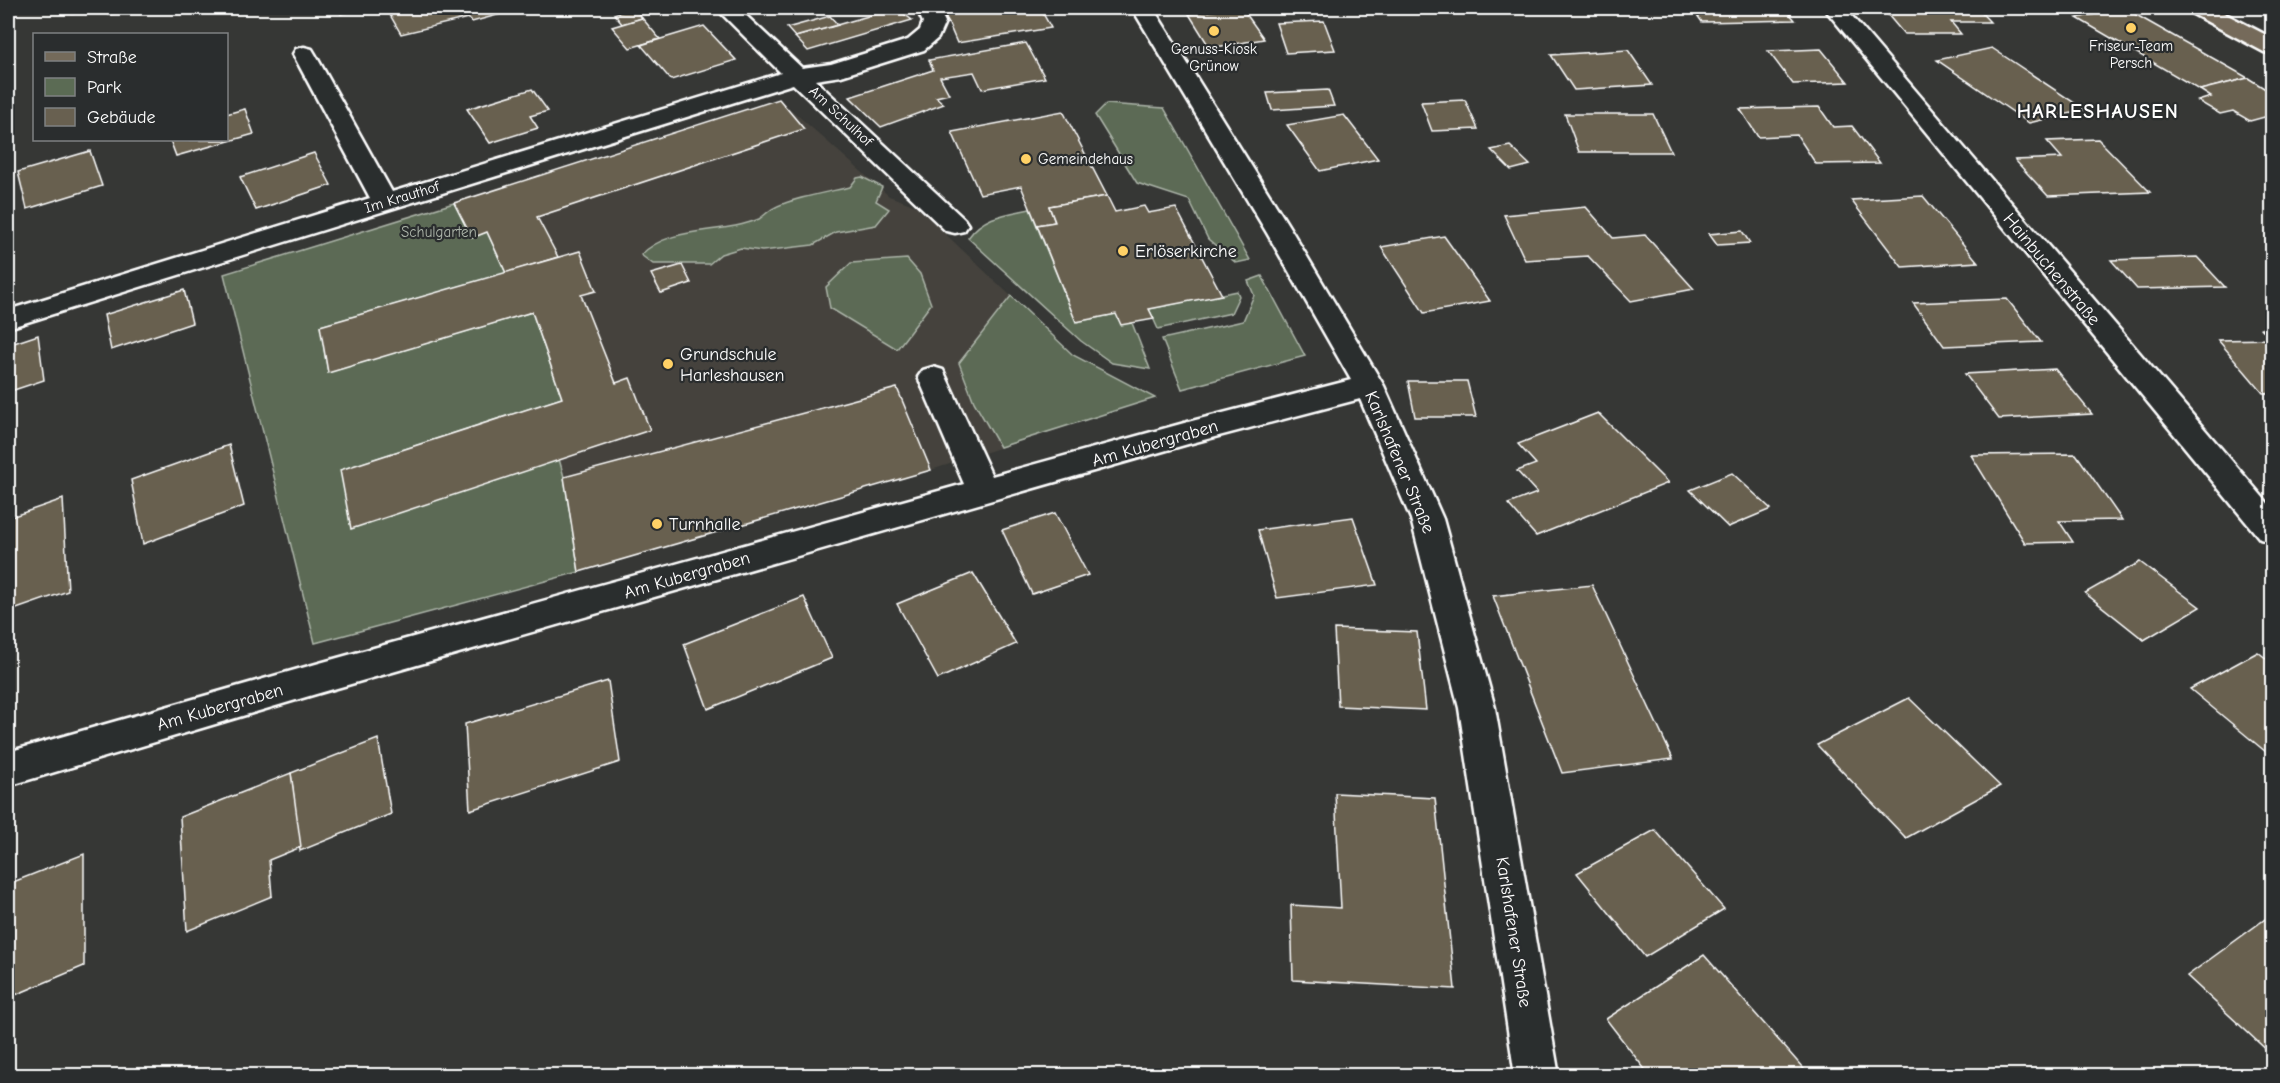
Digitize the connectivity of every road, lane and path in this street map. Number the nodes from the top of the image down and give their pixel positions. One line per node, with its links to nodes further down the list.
1 (726, 8): 8 (street, Am Schulhof)
2 (926, 8): 8 (street, Im Krauthof)
3 (1143, 8): 13 (street, Karlshafener Straße)
4 (1834, 8): 15 (street, Hainbuchenstraße)
5 (2199, 8): 6 (main road)
6 (2272, 47)
7 (304, 54): 9 (street)
8 (796, 75): 9 (street, Im Krauthof); 10 (street, Am Schulhof)
9 (385, 202): 11 (street, Im Krauthof)
10 (955, 225)
11 (8, 319)
12 (933, 377): 14 (street)
13 (1369, 386): 14 (street, Am Kubergraben); 17 (street, Karlshafener Straße)
14 (983, 492): 16 (street, Am Kubergraben)
15 (2272, 530)
16 (8, 769)
17 (1537, 1076)

